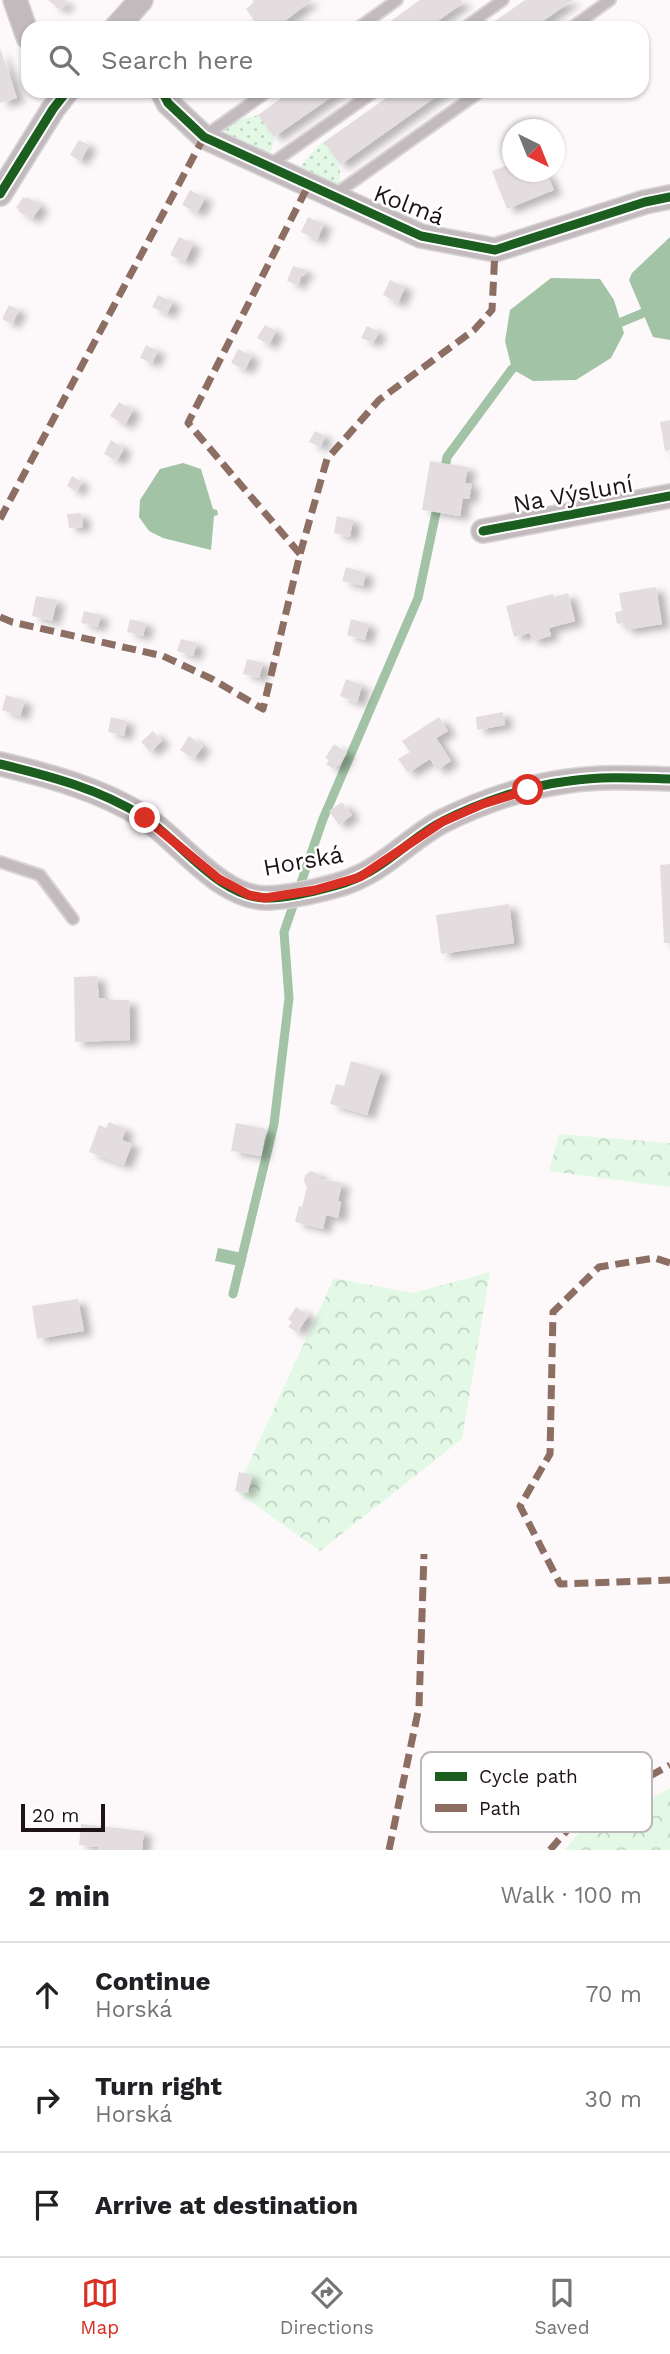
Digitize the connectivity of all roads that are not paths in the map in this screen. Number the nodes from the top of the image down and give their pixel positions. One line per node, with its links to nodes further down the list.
1 (15, 0): 5 (street)
2 (397, 0): 6 (lane)
3 (503, 0): 7 (lane)
4 (610, 0): 8 (lane)
5 (22, 21)
6 (368, 21)
7 (474, 21)
8 (580, 21)
9 (166, 98): 14 (street, Kolmá)
10 (258, 98): 14 (lane)
11 (364, 98): 15 (lane)
12 (471, 98): 17 (lane)
13 (50, 100): 16 (street)
14 (204, 137): 15 (street, Kolmá)
15 (268, 166): 17 (street, Kolmá)
16 (0, 194)
17 (334, 195): 18 (street, Kolmá)
18 (670, 197)
19 (670, 496): 20 (street, Na Výsluní)
20 (483, 531)
21 (0, 764): 22 (street, Horská)
22 (670, 779)
23 (0, 862): 24 (lane)
24 (73, 919)

